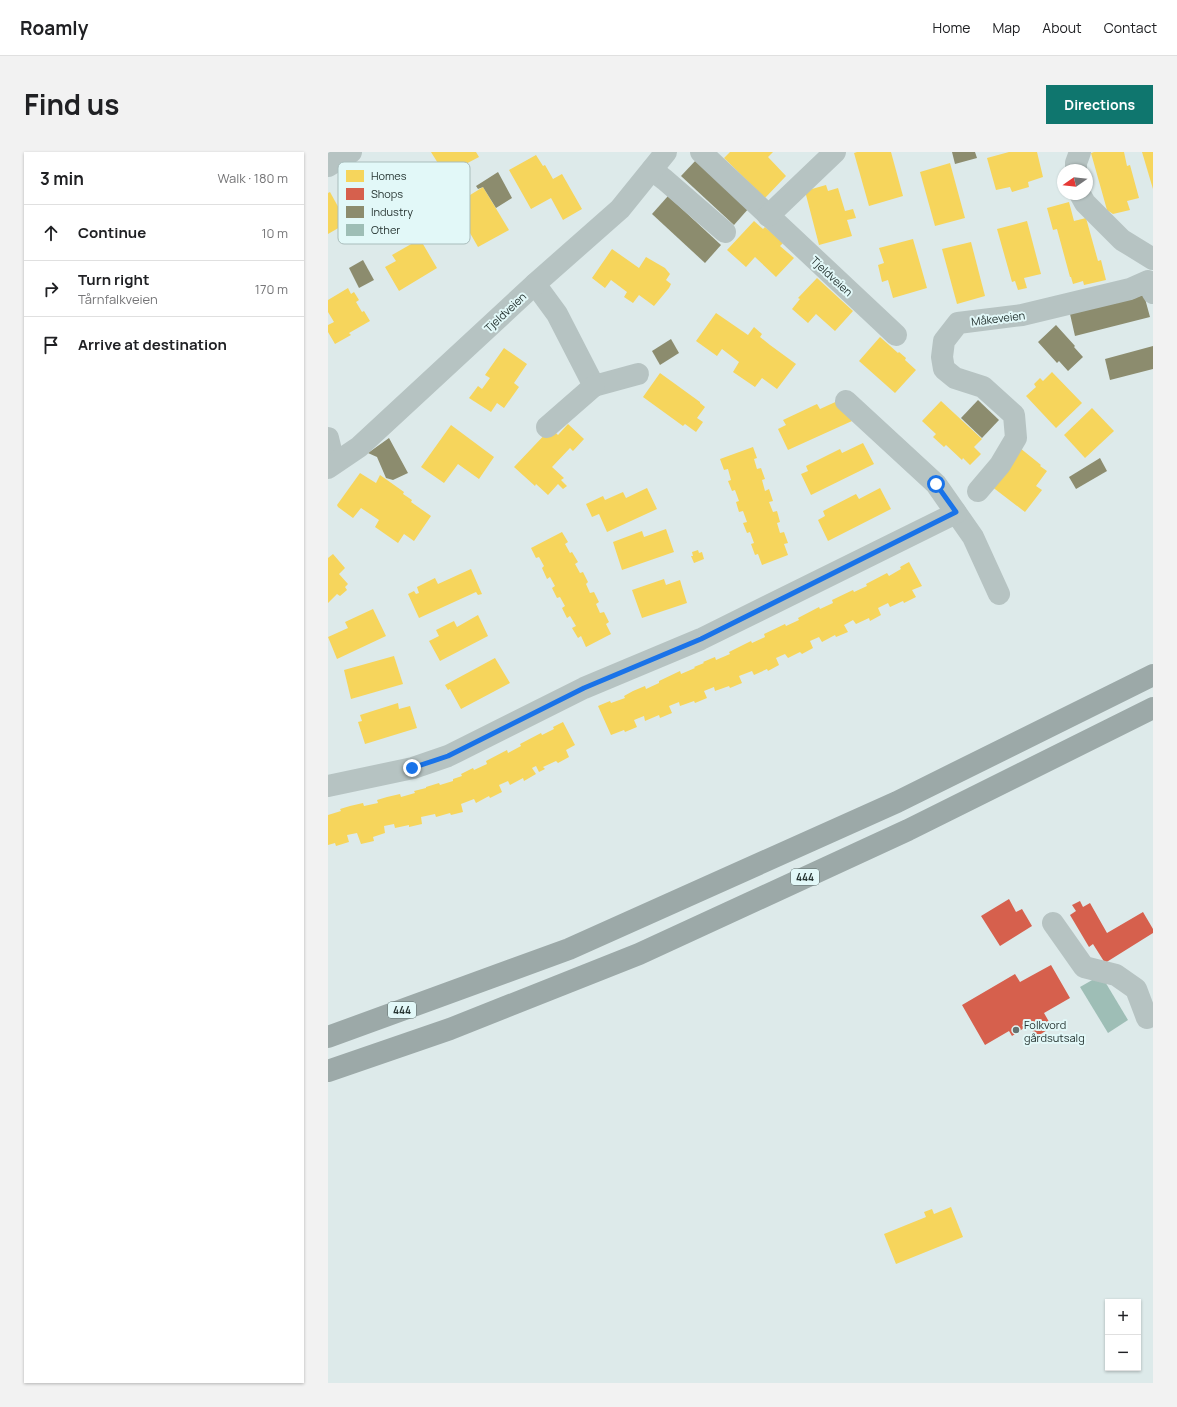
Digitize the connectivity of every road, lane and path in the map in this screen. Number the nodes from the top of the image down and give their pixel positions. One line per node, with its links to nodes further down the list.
1 (351, 152): 7 (street)
2 (666, 152): 8 (street, Tjeldveien)
3 (701, 152): 10 (street, Tjeldveien)
4 (835, 152): 10 (street)
5 (1080, 152): 6 (street)
6 (1076, 164)
7 (328, 166)
8 (652, 170): 11 (street); 14 (street, Tjeldveien)
9 (1083, 200): 12 (street)
10 (768, 216): 15 (street, Tjeldveien)
11 (725, 232)
12 (1153, 259)
13 (1151, 279): 22 (street, Måkeveien)
14 (535, 284): 17 (street); 21 (street, Tjeldveien)
15 (896, 335)
16 (638, 374): 17 (street)
17 (594, 386): 19 (street)
18 (846, 400): 23 (street)
19 (547, 427)
20 (328, 438): 21 (street, Tjeldveien)
21 (331, 466)
22 (978, 491)
23 (956, 512): 24 (street); 27 (street)
24 (999, 594)
25 (1153, 675): 30 (highway, 444)
26 (1153, 708): 31 (highway, 444)
27 (328, 786)
28 (1053, 923): 29 (street)
29 (1147, 1018)
30 (328, 1036)
31 (328, 1071)

